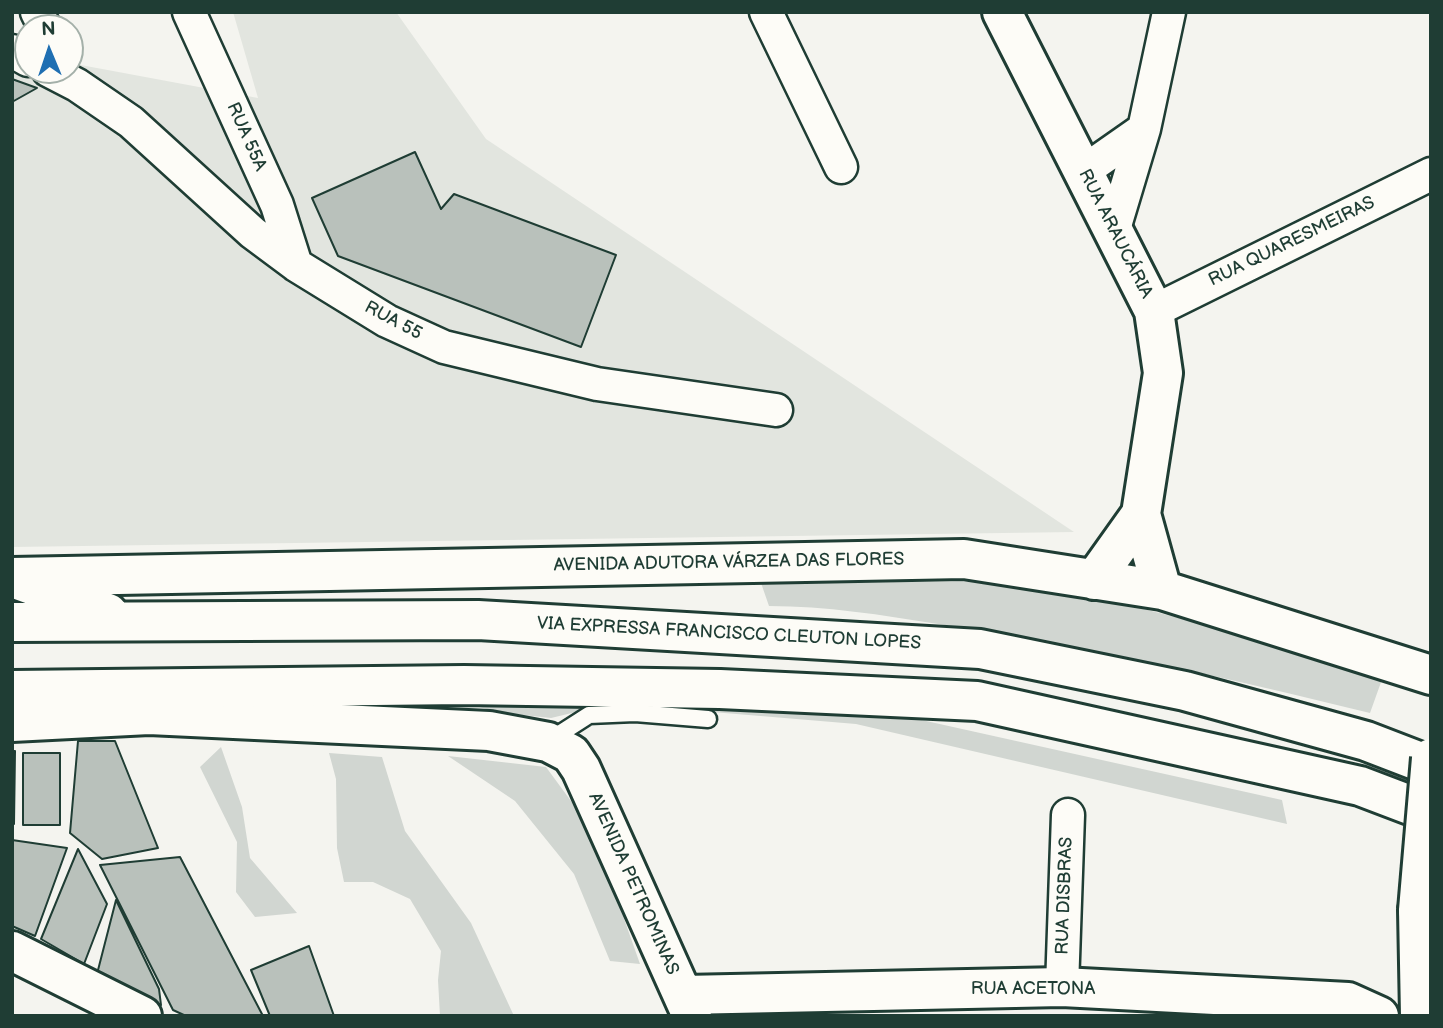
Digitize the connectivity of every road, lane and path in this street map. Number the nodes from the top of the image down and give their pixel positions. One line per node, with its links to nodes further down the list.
1 (189, 12): 11 (street, RUA 55A)
2 (766, 12): 7 (street)
3 (1002, 12): 8 (main road, RUA ARAUCÁRIA)
4 (1169, 12): 6 (street)
5 (81, 84): 11 (street, RUA 55)
6 (1144, 129): 8 (street); 10 (street)
7 (841, 167)
8 (1084, 172): 10 (main road, RUA ARAUCÁRIA)
9 (1431, 174): 12 (street, RUA QUARESMEIRAS)
10 (1114, 229): 12 (main road, RUA ARAUCÁRIA)
11 (296, 265): 13 (street, RUA 55)
12 (1154, 311): 14 (main road, RUA ARAUCÁRIA)
13 (776, 410)
14 (1141, 514): 16 (main road, RUA ARAUCÁRIA); 17 (main road, RUA ARAUCÁRIA)
15 (12, 577): 16 (main road, AVENIDA ADUTORA VÁRZEA DAS FLORES); 18 (main road)
16 (1094, 580): 17 (main road, AVENIDA ADUTORA VÁRZEA DAS FLORES)
17 (1162, 590): 20 (main road, AVENIDA ADUTORA VÁRZEA DAS FLORES)
18 (130, 621): 19 (main road, VIA EXPRESSA FRANCISCO CLEUTON LOPES); 26 (main road, VIA EXPRESSA FRANCISCO CLEUTON LOPES)
19 (12, 622)
20 (1431, 675)
21 (12, 690): 27 (main road)
22 (708, 719): 24 (lane)
23 (12, 722): 24 (main road)
24 (560, 748): 33 (main road, AVENIDA PETROMINAS)
25 (1431, 758): 36 (main road, bridge)
26 (1431, 766)
27 (1360, 786): 28 (main road); 30 (main road)
28 (1431, 813)
29 (1068, 815): 32 (street, RUA DISBRAS)
30 (1431, 842)
31 (12, 951): 34 (main road)
32 (1068, 1001): 33 (main road, RUA ACETONA); 35 (main road, RUA ACETONA)
33 (688, 1005)
34 (142, 1016)
35 (1379, 1016)
36 (1420, 1016)

